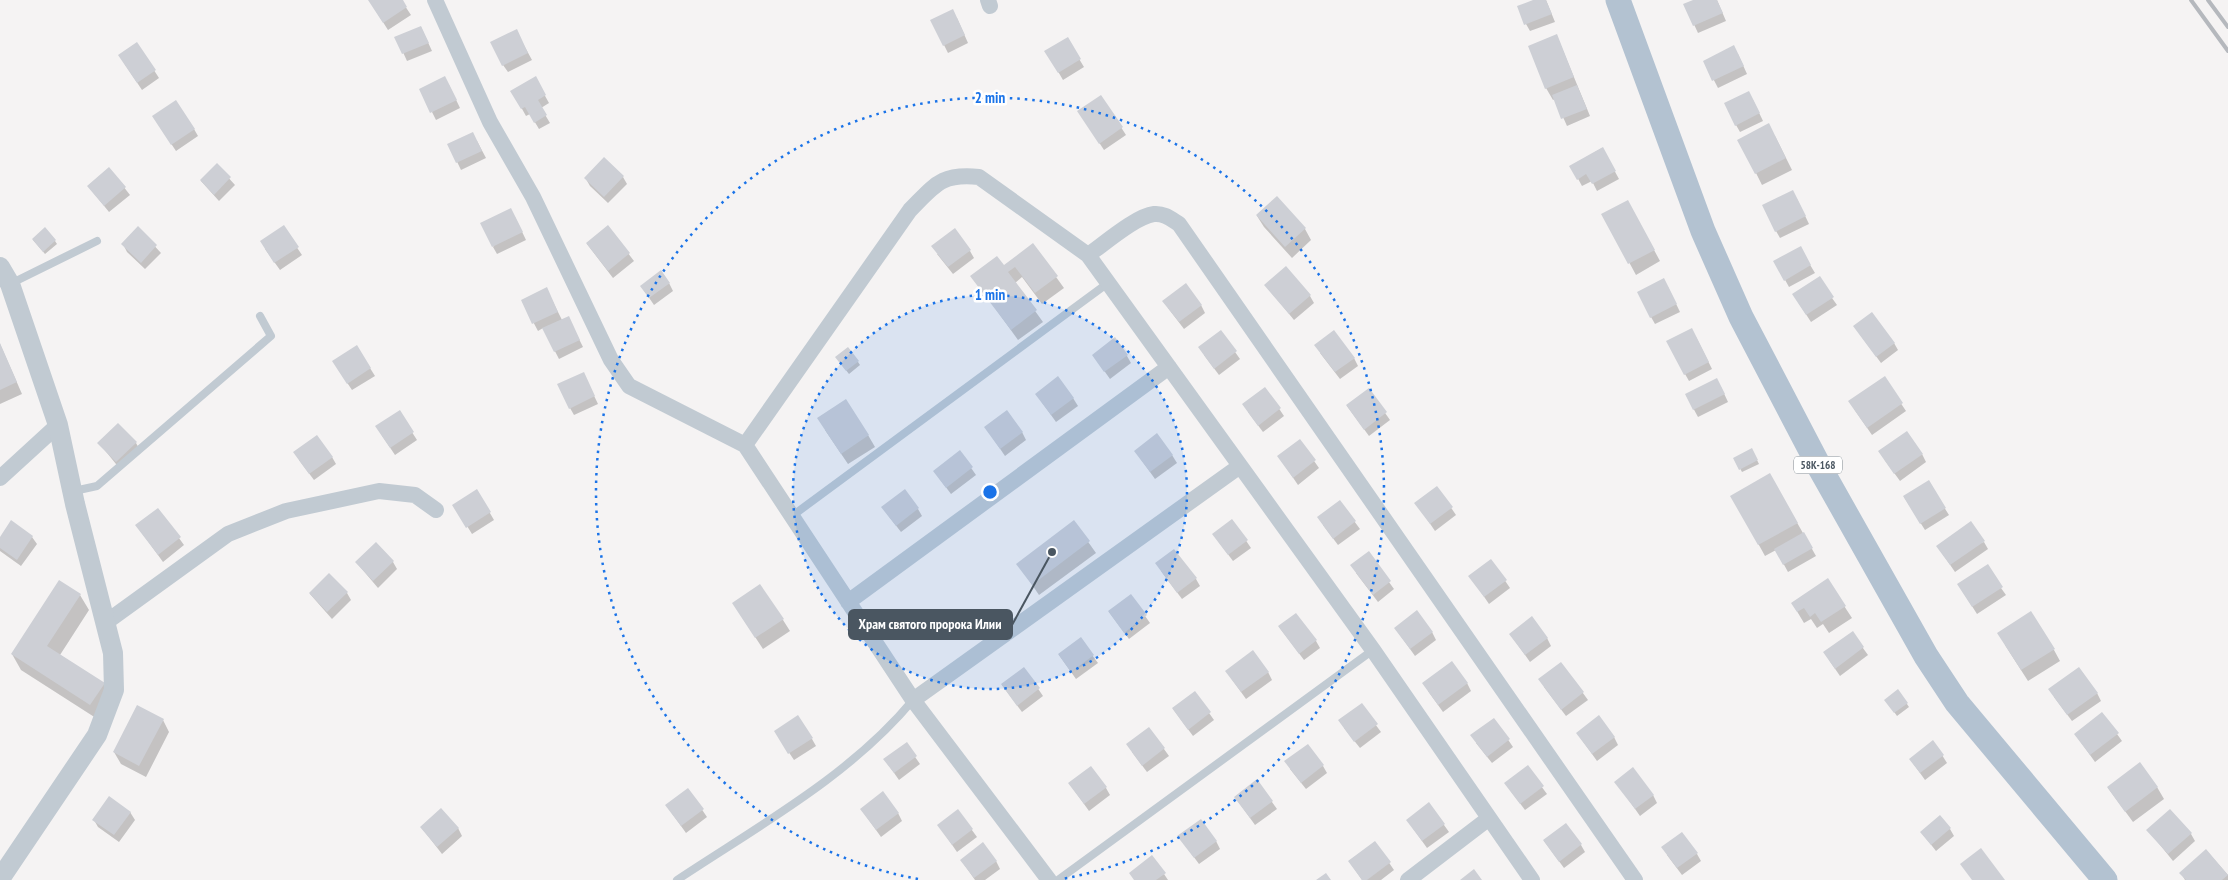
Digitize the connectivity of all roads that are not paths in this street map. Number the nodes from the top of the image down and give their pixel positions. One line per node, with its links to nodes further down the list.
1 (435, 0): 10 (street)
2 (1618, 0): 28 (main road, 58К-168)
3 (97, 241): 5 (lane)
4 (1088, 255): 6 (street); 10 (street); 27 (street)
5 (5, 276): 9 (street)
6 (1108, 282): 8 (street); 15 (lane)
7 (260, 316): 13 (lane)
8 (1169, 367): 11 (street); 16 (street)
9 (58, 425): 12 (street); 13 (street)
10 (744, 445): 15 (street)
11 (1240, 466): 18 (street); 19 (street)
12 (0, 478)
13 (72, 492): 17 (street)
14 (436, 510): 17 (street)
15 (792, 516): 16 (street)
16 (848, 602): 19 (street)
17 (106, 623): 21 (street)
18 (1373, 650): 20 (street); 24 (lane)
19 (913, 700): 22 (lane); 23 (street)
20 (1488, 819): 25 (street); 26 (street)
21 (0, 880)
22 (677, 880)
23 (1049, 880)
24 (1058, 880)
25 (1408, 880)
26 (1532, 880)
27 (1635, 880)
28 (2105, 880)

